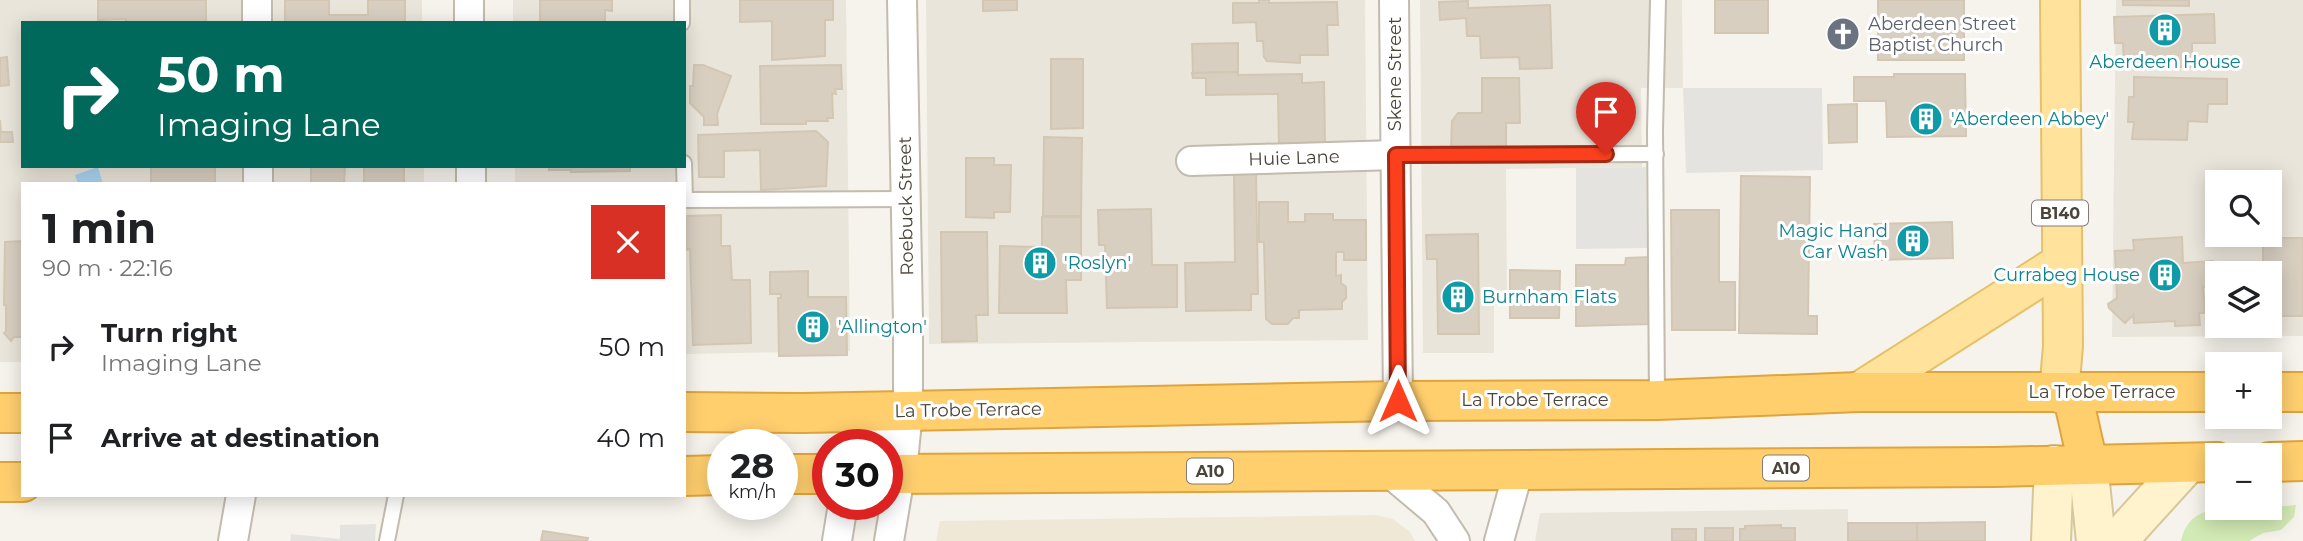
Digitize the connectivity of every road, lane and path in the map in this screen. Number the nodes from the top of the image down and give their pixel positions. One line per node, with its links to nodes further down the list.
1 (257, 0): 8 (street)
2 (469, 0): 9 (street)
3 (682, 0): 10 (lane)
4 (902, 0): 14 (street, Roebuck Street)
5 (1394, 0): 12 (street, Skene Street)
6 (1658, 0): 11 (lane)
7 (2060, 0): 16 (main road, B140)
8 (257, 21)
9 (469, 21)
10 (682, 21)
11 (1656, 154): 12 (lane); 22 (lane)
12 (1396, 155): 13 (street, Huie Lane); 23 (street, Skene Street)
13 (1191, 161)
14 (906, 199): 15 (lane); 24 (street, Roebuck Street)
15 (686, 200)
16 (2060, 264): 17 (main road, B140); 20 (main road)
17 (2064, 381): 18 (highway, La Trobe Terrace); 20 (highway, La Trobe Terrace); 33 (highway, B140)
18 (2205, 391)
19 (2303, 391): 21 (highway)
20 (1859, 392): 22 (highway, La Trobe Terrace)
21 (2282, 392)
22 (1657, 400): 23 (highway, La Trobe Terrace)
23 (1398, 401): 24 (highway, La Trobe Terrace)
24 (908, 411): 26 (highway, La Trobe Terrace); 28 (street); 29 (street, Roebuck Street)
25 (21, 412): 27 (highway)
26 (686, 412)
27 (0, 413)
28 (886, 429)
29 (903, 434)
30 (2303, 461): 32 (highway)
31 (2203, 462): 33 (highway, A10); 53 (main road)
32 (2282, 462)
33 (2071, 465): 35 (highway, A10); 51 (main road); 52 (main road)
34 (1385, 469): 35 (highway, A10); 36 (highway, A10); 49 (street)
35 (1519, 469): 50 (street)
36 (903, 474)
37 (686, 475): 38 (highway)
38 (707, 475)
39 (0, 482): 40 (highway)
40 (21, 482)
41 (241, 497): 45 (street)
42 (396, 497): 46 (lane)
43 (841, 520): 47 (street)
44 (891, 520): 48 (street, Roebuck Street)
45 (233, 541)
46 (387, 541)
47 (837, 541)
48 (889, 541)
49 (1455, 541)
50 (1499, 541)
51 (2050, 541)
52 (2096, 541)
53 (2117, 541)

